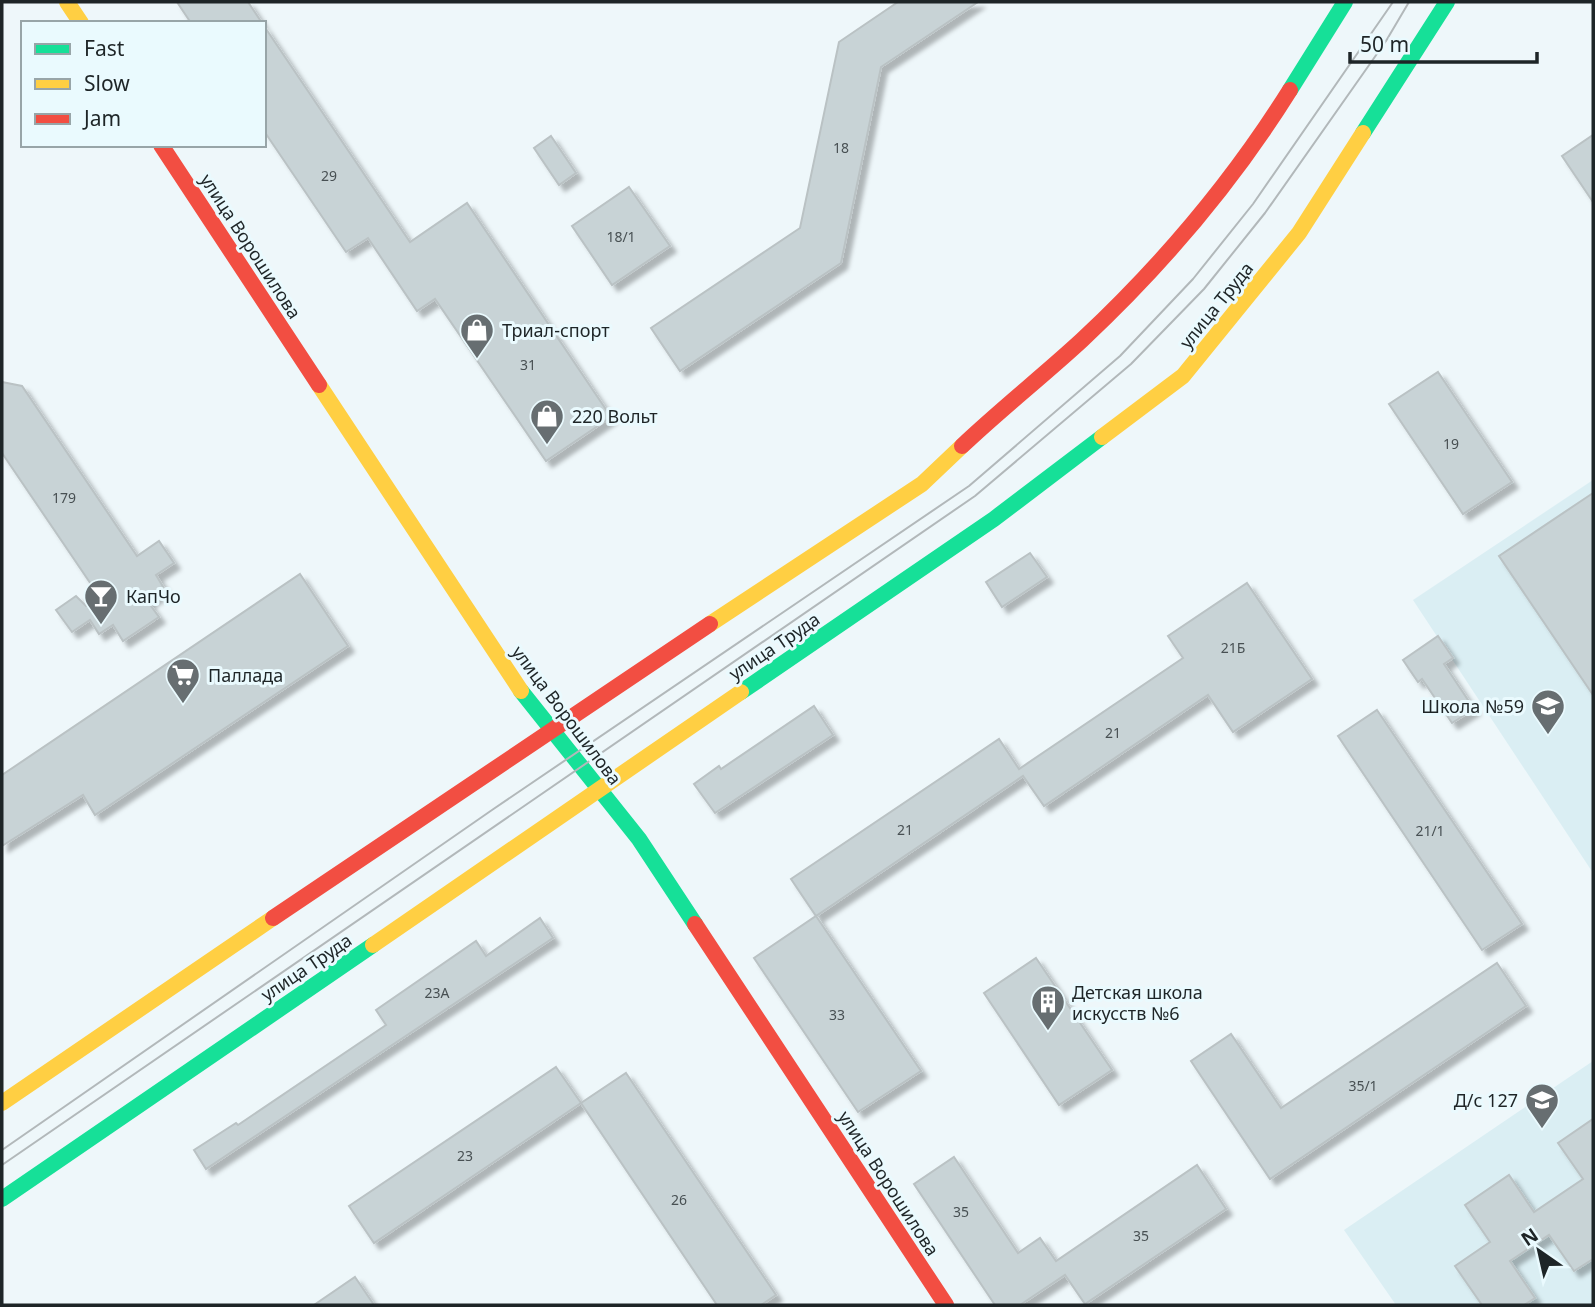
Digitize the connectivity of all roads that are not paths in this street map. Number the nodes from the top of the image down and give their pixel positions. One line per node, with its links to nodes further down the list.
1 (67, 2): 4 (main road)
2 (1345, 2): 6 (main road)
3 (1447, 2): 7 (main road, улица Труда)
4 (80, 21)
5 (163, 147): 6 (main road, улица Ворошилова)
6 (551, 729): 7 (main road, улица Ворошилова); 8 (main road)
7 (600, 789): 9 (main road, улица Труда); 10 (main road, улица Ворошилова)
8 (2, 1103)
9 (2, 1199)
10 (946, 1305)

